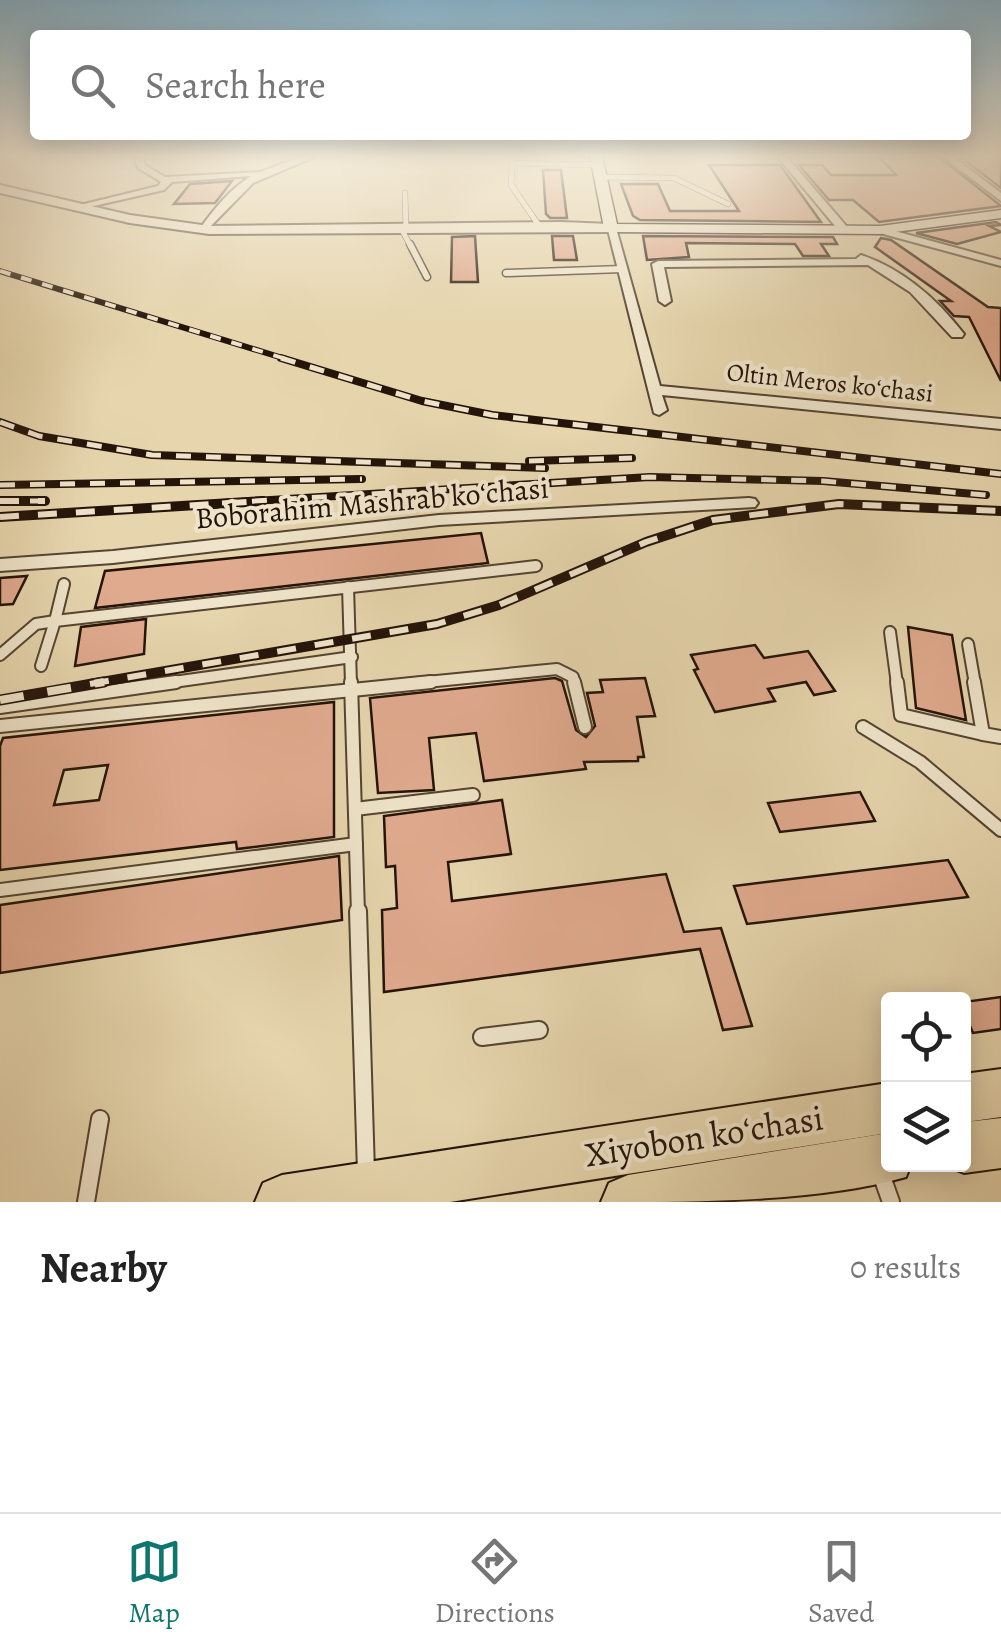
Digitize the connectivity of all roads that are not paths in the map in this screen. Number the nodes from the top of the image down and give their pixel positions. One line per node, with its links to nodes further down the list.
1 (103, 212): 10 (street)
2 (216, 212): 10 (street)
3 (404, 212): 11 (lane)
4 (530, 212): 8 (lane)
5 (608, 212): 9 (main road)
6 (829, 212): 12 (street)
7 (1001, 214): 13 (main road)
8 (538, 224): 9 (street); 11 (street)
9 (611, 228): 12 (main road); 17 (street)
10 (204, 230): 11 (street)
11 (404, 230): 19 (lane)
12 (844, 230): 13 (main road)
13 (880, 230): 16 (street)
14 (854, 256): 15 (street)
15 (871, 262): 20 (street); 21 (street)
16 (1001, 263)
17 (622, 269): 18 (lane); 22 (street)
18 (506, 274)
19 (427, 277)
20 (666, 301)
21 (958, 334)
22 (654, 390): 23 (street); 24 (street, Oltin Meros koʻchasi)
23 (659, 410)
24 (1001, 424)
25 (749, 503): 26 (street, Boborahim Mashrab koʻchasi)
26 (0, 565)
27 (536, 566): 29 (lane)
28 (64, 584): 30 (lane)
29 (348, 587): 30 (lane); 34 (lane)
30 (55, 621): 33 (lane); 35 (lane)
31 (890, 632): 41 (lane)
32 (968, 644): 41 (lane)
33 (0, 655)
34 (352, 658): 36 (lane); 37 (lane)
35 (41, 666)
36 (353, 690): 38 (lane); 39 (lane); 44 (lane)
37 (0, 707)
38 (0, 726)
39 (585, 726)
40 (864, 726): 45 (lane)
41 (982, 734): 42 (lane)
42 (1001, 738)
43 (472, 795): 44 (lane)
44 (355, 809): 46 (lane)
45 (1001, 830)
46 (356, 844): 47 (lane); 57 (lane)
47 (0, 890)
48 (538, 1030): 49 (lane)
49 (482, 1036)
50 (1001, 1093): 51 (main road)
51 (971, 1097)
52 (873, 1110): 56 (main road); 57 (main road, Xiyobon koʻchasi)
53 (100, 1119): 58 (lane)
54 (1001, 1143): 55 (main road)
55 (971, 1147)
56 (885, 1174): 60 (main road, Xiyobon koʻchasi)
57 (366, 1188): 59 (main road, Xiyobon koʻchasi)
58 (86, 1202)
59 (282, 1202)
60 (628, 1202)

